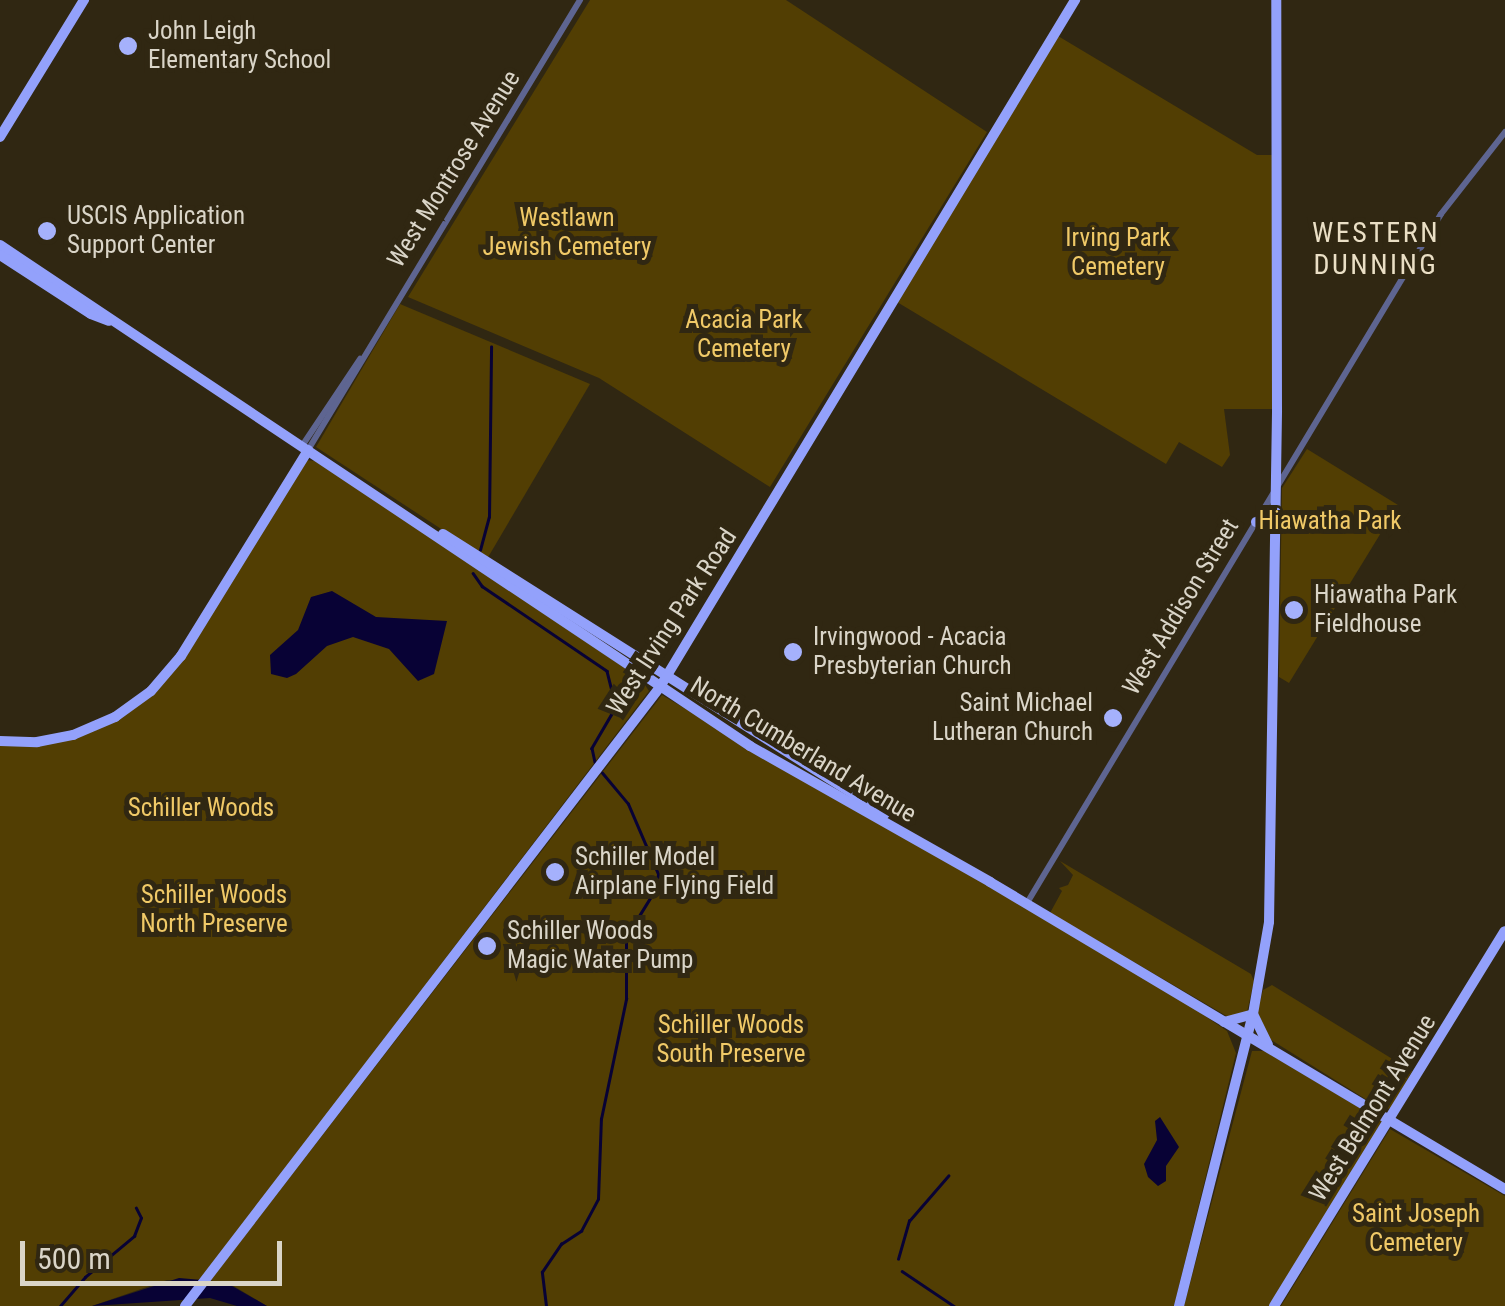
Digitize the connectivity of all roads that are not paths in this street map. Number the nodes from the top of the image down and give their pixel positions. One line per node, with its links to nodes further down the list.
1 (84, 0): 6 (main road)
2 (580, 0): 10 (street, West Montrose Avenue)
3 (1075, 0): 16 (main road, West Irving Park Road)
4 (1276, 0): 11 (main road)
5 (1505, 132): 12 (street, West Addison Street)
6 (0, 137)
7 (0, 245): 9 (main road, North Cumberland Avenue)
8 (0, 255): 9 (main road, North Cumberland Avenue)
9 (110, 320): 10 (main road, North Cumberland Avenue)
10 (305, 448): 16 (main road, North Cumberland Avenue); 17 (main road, West Montrose Avenue)
11 (1276, 452): 12 (main road); 13 (main road)
12 (1292, 461): 13 (street, West Addison Street)
13 (1276, 487): 14 (main road); 15 (street, West Addison Street)
14 (1274, 520): 15 (main road); 20 (main road)
15 (1256, 522): 18 (street, West Addison Street)
16 (662, 683): 18 (main road, North Cumberland Avenue); 27 (main road, West Irving Park Road)
17 (0, 738)
18 (1027, 904): 21 (main road, North Cumberland Avenue)
19 (1505, 931): 25 (main road, West Belmont Avenue)
20 (1253, 1014): 21 (main road); 22 (main road); 23 (main road)
21 (1224, 1022): 22 (main road, North Cumberland Avenue); 24 (main road)
22 (1247, 1036): 23 (main road, North Cumberland Avenue); 24 (main road)
23 (1267, 1048): 24 (main road); 25 (main road, North Cumberland Avenue)
24 (1241, 1056): 28 (main road)
25 (1390, 1120): 26 (main road, North Cumberland Avenue); 29 (main road, West Belmont Avenue)
26 (1505, 1189)
27 (186, 1306)
28 (1180, 1306)
29 (1274, 1306)

